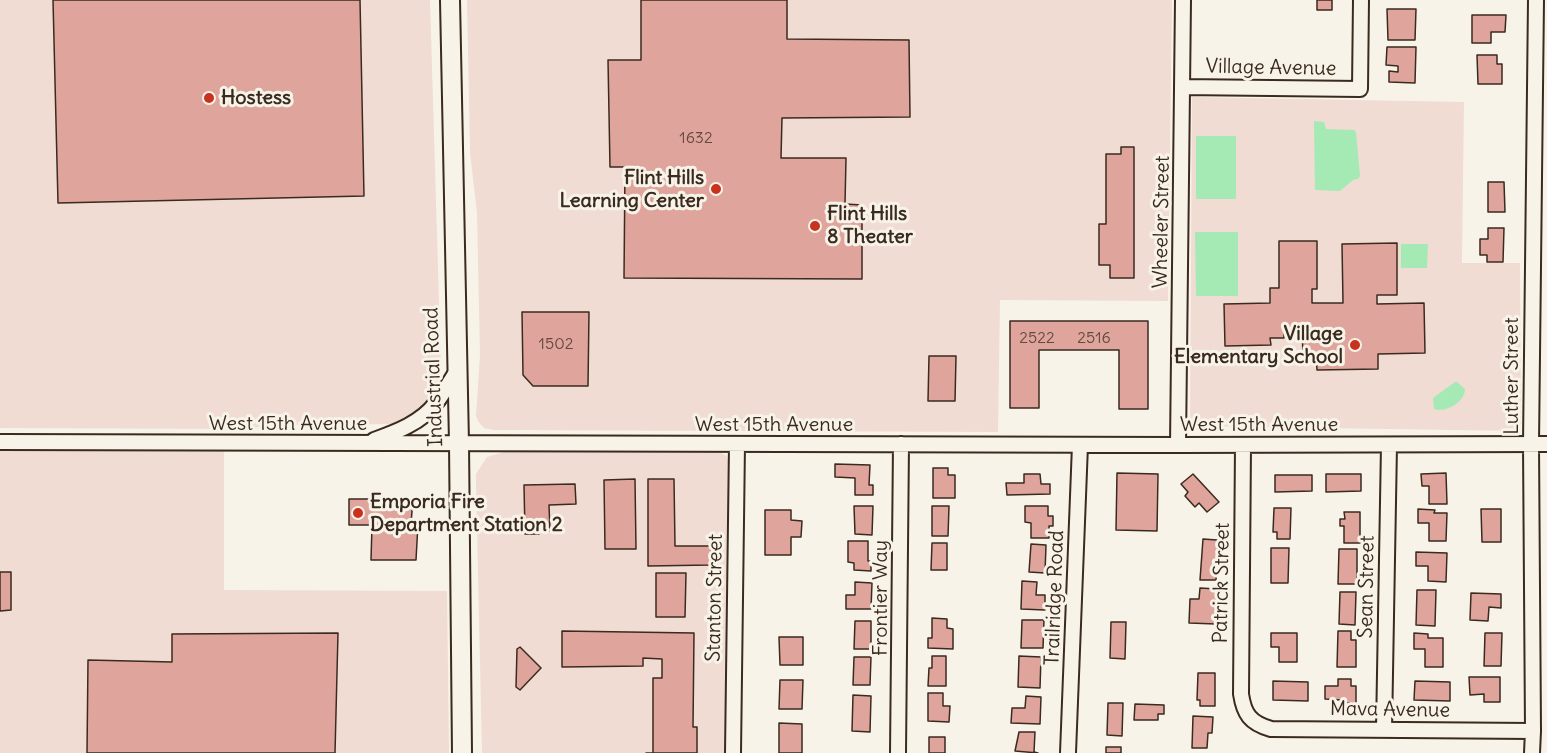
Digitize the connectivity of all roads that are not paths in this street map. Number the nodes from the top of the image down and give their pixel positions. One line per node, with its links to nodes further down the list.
1 (450, 0): 6 (main road, Industrial Road)
2 (1184, 0): 5 (street, Wheeler Street)
3 (1361, 0): 5 (street, Village Avenue)
4 (1536, 0): 12 (street, Luther Street)
5 (1182, 87): 15 (street, Wheeler Street)
6 (457, 371): 8 (street); 9 (main road, Industrial Road)
7 (0, 442): 8 (street, West 15th Avenue)
8 (366, 443): 9 (street, West 15th Avenue)
9 (459, 443): 10 (street, West 15th Avenue); 21 (main road, Industrial Road)
10 (737, 444): 11 (street, West 15th Avenue); 22 (street, Stanton Street)
11 (901, 444): 14 (street, West 15th Avenue); 23 (street, Frontier Way)
12 (1531, 444): 13 (street, West 15th Avenue); 17 (street, West 15th Avenue); 20 (street, Luther Street)
13 (1547, 444)
14 (1080, 445): 15 (street, West 15th Avenue); 24 (street, Trailridge Road)
15 (1178, 445): 16 (street, West 15th Avenue)
16 (1243, 445): 17 (street, West 15th Avenue); 18 (street, Patrick Street)
17 (1389, 445): 19 (street, Sean Street)
18 (1250, 718): 19 (street, Mava Avenue)
19 (1384, 730): 20 (street, Mava Avenue)
20 (1533, 731): 25 (street, Luther Street)
21 (462, 753)
22 (733, 753)
23 (898, 753)
24 (1068, 753)
25 (1532, 753)

